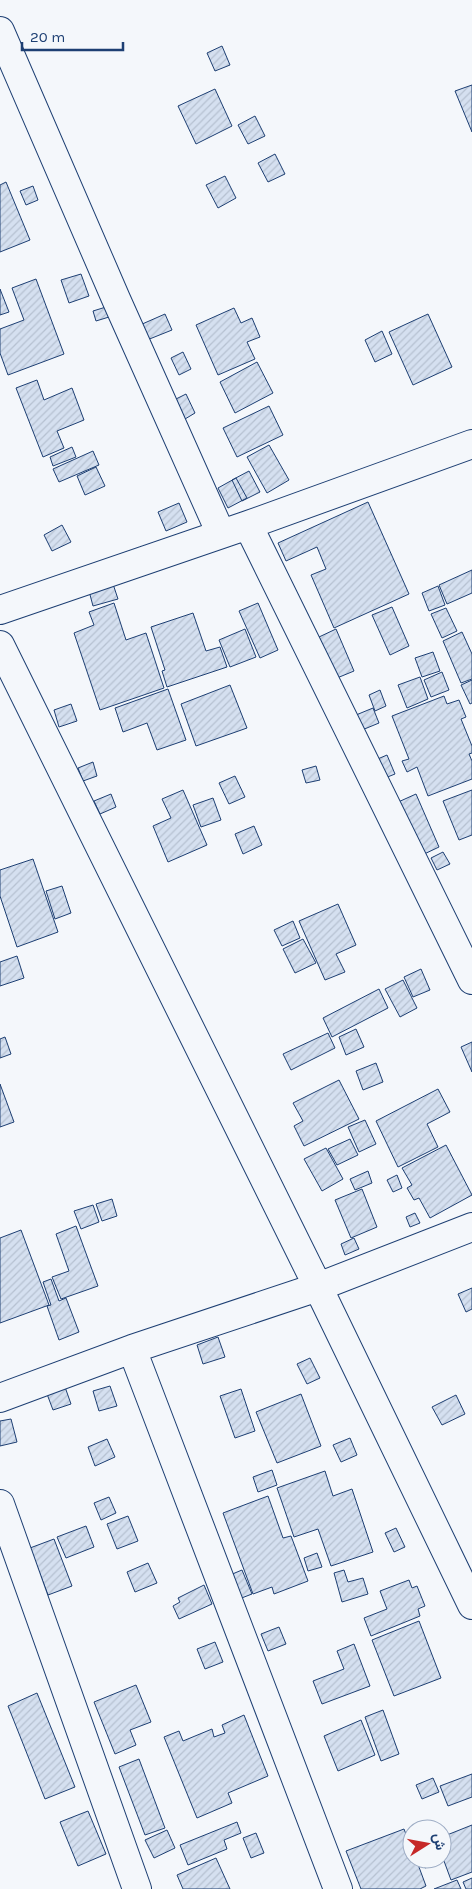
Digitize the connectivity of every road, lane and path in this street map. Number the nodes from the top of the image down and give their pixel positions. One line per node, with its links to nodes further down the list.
1 (0, 31): 4 (street)
2 (472, 444): 3 (street)
3 (248, 526): 4 (street); 7 (street)
4 (222, 534): 5 (street)
5 (0, 610)
6 (0, 645): 9 (street)
7 (472, 980)
8 (472, 1227): 9 (street)
9 (318, 1287): 10 (street); 13 (street)
10 (132, 1349): 11 (street); 15 (street)
11 (0, 1398)
12 (0, 1504): 14 (street)
13 (472, 1605)
14 (137, 1889)
15 (338, 1889)

